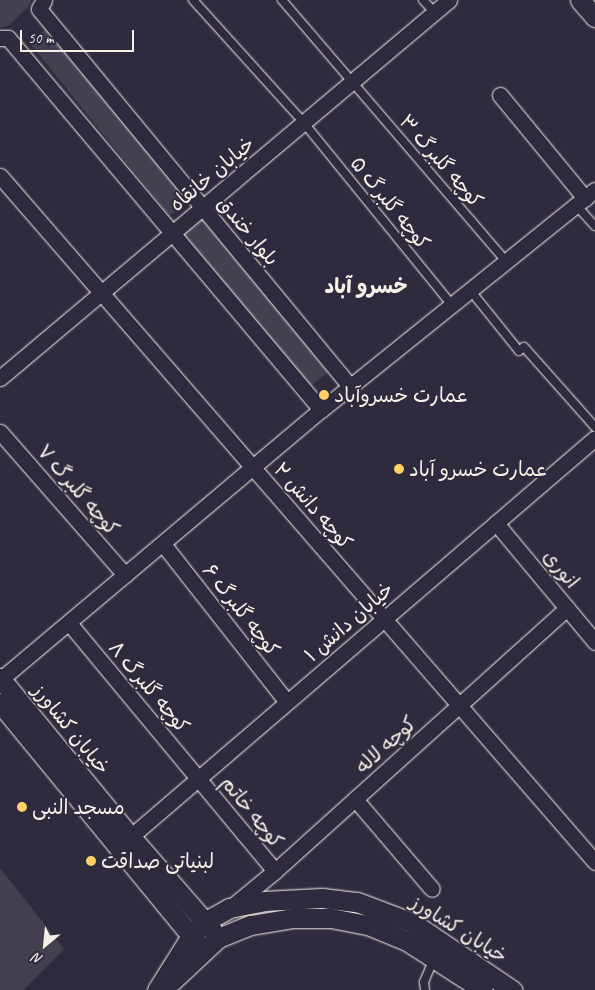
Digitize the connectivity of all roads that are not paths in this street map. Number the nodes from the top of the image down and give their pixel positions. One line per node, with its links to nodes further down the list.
1 (193, 0): 12 (lane, کوچه گلبرگ ۵)
2 (282, 0): 10 (lane, کوچه گلبرگ ۳)
3 (424, 0): 7 (lane)
4 (449, 0): 7 (street, خیابان خانقاه)
5 (580, 0): 8 (street)
6 (42, 5): 15 (street, بلوار خندق)
7 (434, 12): 10 (street, خیابان خانقاه)
8 (595, 17)
9 (4, 38): 17 (street)
10 (351, 82): 12 (street, خیابان خانقاه); 18 (lane, کوچه گلبرگ ۳)
11 (500, 95): 14 (street)
12 (304, 122): 15 (street, خیابان خانقاه); 21 (lane, کوچه گلبرگ ۵)
13 (0, 176): 20 (street, کوچه دانش ۲)
14 (585, 198): 16 (lane); 18 (street)
15 (202, 208): 17 (street, خیابان خانقاه); 23 (street, بلوار خندق)
16 (595, 226)
17 (173, 232): 20 (street, خیابان خانقاه); 24 (street)
18 (506, 261): 19 (street)
19 (470, 290): 21 (street); 25 (lane)
20 (101, 293): 22 (street, خیابان خانقاه); 28 (street, کوچه دانش ۲)
21 (452, 305): 23 (street)
22 (0, 378)
23 (350, 386): 24 (street)
24 (321, 410): 28 (street)
25 (595, 427)
26 (0, 432): 31 (street, کوچه گلبرگ ۷)
27 (595, 438): 29 (street, خیابان دانش ۱)
28 (254, 468): 30 (street); 33 (street, کوچه دانش ۲)
29 (496, 523): 32 (street, انوری); 33 (street, خیابان دانش ۱)
30 (163, 544): 31 (street); 37 (street, کوچه گلبرگ ۶)
31 (125, 575): 34 (street)
32 (567, 608): 35 (street, انوری); 39 (street, کوچه لاله)
33 (384, 619): 37 (street, خیابان دانش ۱); 39 (street, کوچه دانش ۲)
34 (69, 622): 36 (street); 40 (street, کوچه گلبرگ ۸)
35 (595, 642)
36 (0, 679): 42 (street, خیابان کشاورز)
37 (287, 702): 40 (street, خیابان دانش ۱)
38 (0, 703): 42 (street, خیابان کشاورز)
39 (459, 705): 41 (street, کوچه لاله); 43 (street, کوچه دانش ۲)
40 (198, 778): 42 (street, خیابان دانش ۱); 44 (street, کوچه خاتم)
41 (355, 799): 44 (street, کوچه لاله); 45 (street)
42 (123, 842): 47 (street, خیابان کشاورز); 49 (street, خیابان کشاورز)
43 (595, 862)
44 (275, 871): 46 (street, کوچه لاله)
45 (432, 889)
46 (229, 908): 47 (street, خیابان کشاورز); 55 (street, خیابان کشاورز)
47 (206, 921): 48 (street, خیابان کشاورز); 49 (street, خیابان کشاورز)
48 (218, 938): 49 (street, خیابان کشاورز); 50 (street, خیابان کشاورز)
49 (197, 943): 51 (street); 52 (street)
50 (435, 957): 53 (lane); 54 (street, خیابان کشاورز)
51 (157, 990)
52 (163, 990)
53 (425, 990)
54 (483, 990)
55 (512, 990)

